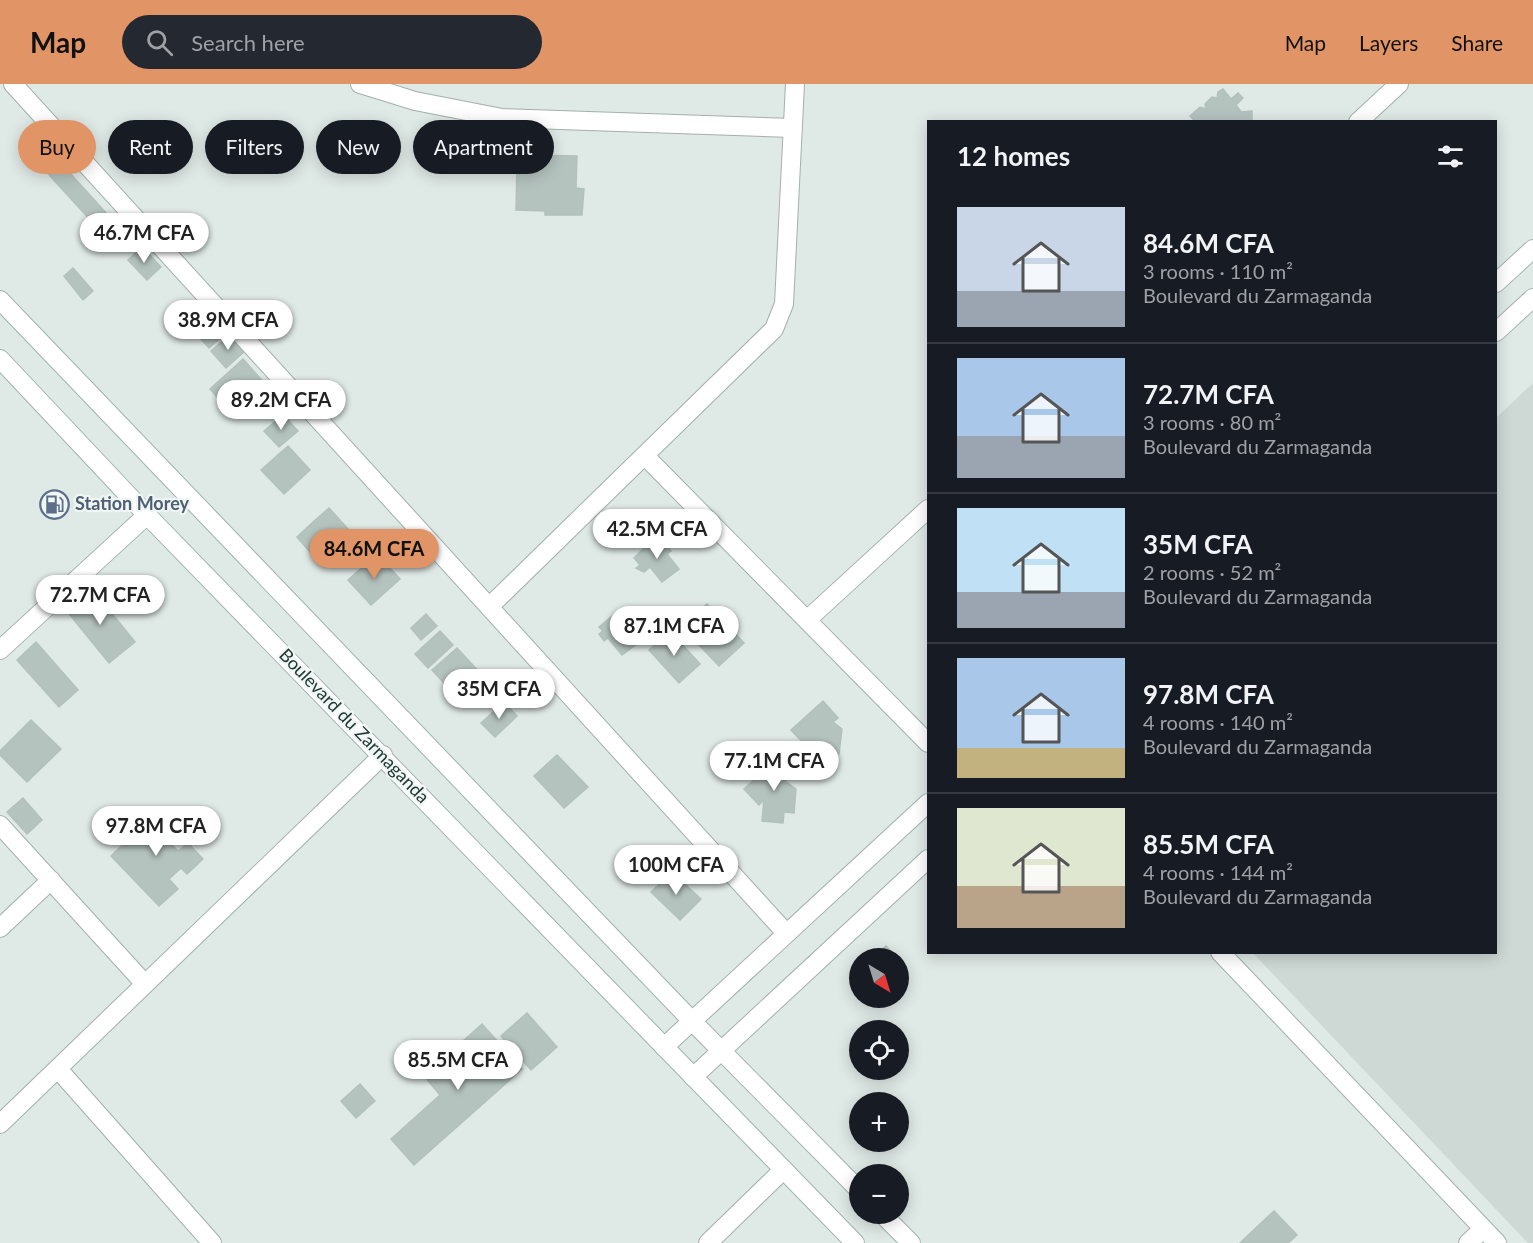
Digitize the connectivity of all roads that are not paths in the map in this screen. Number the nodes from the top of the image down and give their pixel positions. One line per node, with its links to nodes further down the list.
1 (13, 84): 16 (street)
2 (360, 84): 6 (street)
3 (795, 84): 6 (street)
4 (1399, 84): 5 (street)
5 (1360, 120)
6 (793, 128): 13 (street)
7 (1533, 249): 8 (street)
8 (1497, 282)
9 (1533, 298): 11 (street)
10 (0, 300): 29 (street)
11 (1497, 331)
12 (0, 359): 15 (street, Boulevard du Zarmaganda)
13 (645, 456): 16 (street); 17 (street)
14 (927, 510): 17 (street)
15 (147, 515): 18 (street); 20 (street, Boulevard du Zarmaganda)
16 (489, 607): 26 (street)
17 (808, 619): 19 (street)
18 (0, 650)
19 (927, 742)
20 (383, 755): 28 (street); 30 (street, Boulevard du Zarmaganda)
21 (927, 804): 26 (street)
22 (0, 825): 24 (street)
23 (927, 859): 31 (street)
24 (51, 880): 25 (street); 28 (street)
25 (0, 928)
26 (786, 933): 29 (street)
27 (1222, 954): 38 (street)
28 (145, 984): 32 (street)
29 (692, 1021): 30 (street); 31 (street)
30 (664, 1047): 33 (street, Boulevard du Zarmaganda)
31 (720, 1050): 33 (street); 36 (street)
32 (58, 1069): 34 (street); 39 (street)
33 (693, 1077): 35 (street, Boulevard du Zarmaganda)
34 (0, 1124)
35 (783, 1170): 40 (street); 41 (street, Boulevard du Zarmaganda)
36 (849, 1180)
37 (892, 1224): 42 (street)
38 (1483, 1229): 43 (street); 44 (street)
39 (212, 1243)
40 (708, 1243)
41 (855, 1243)
42 (911, 1243)
43 (1468, 1243)
44 (1497, 1243)

